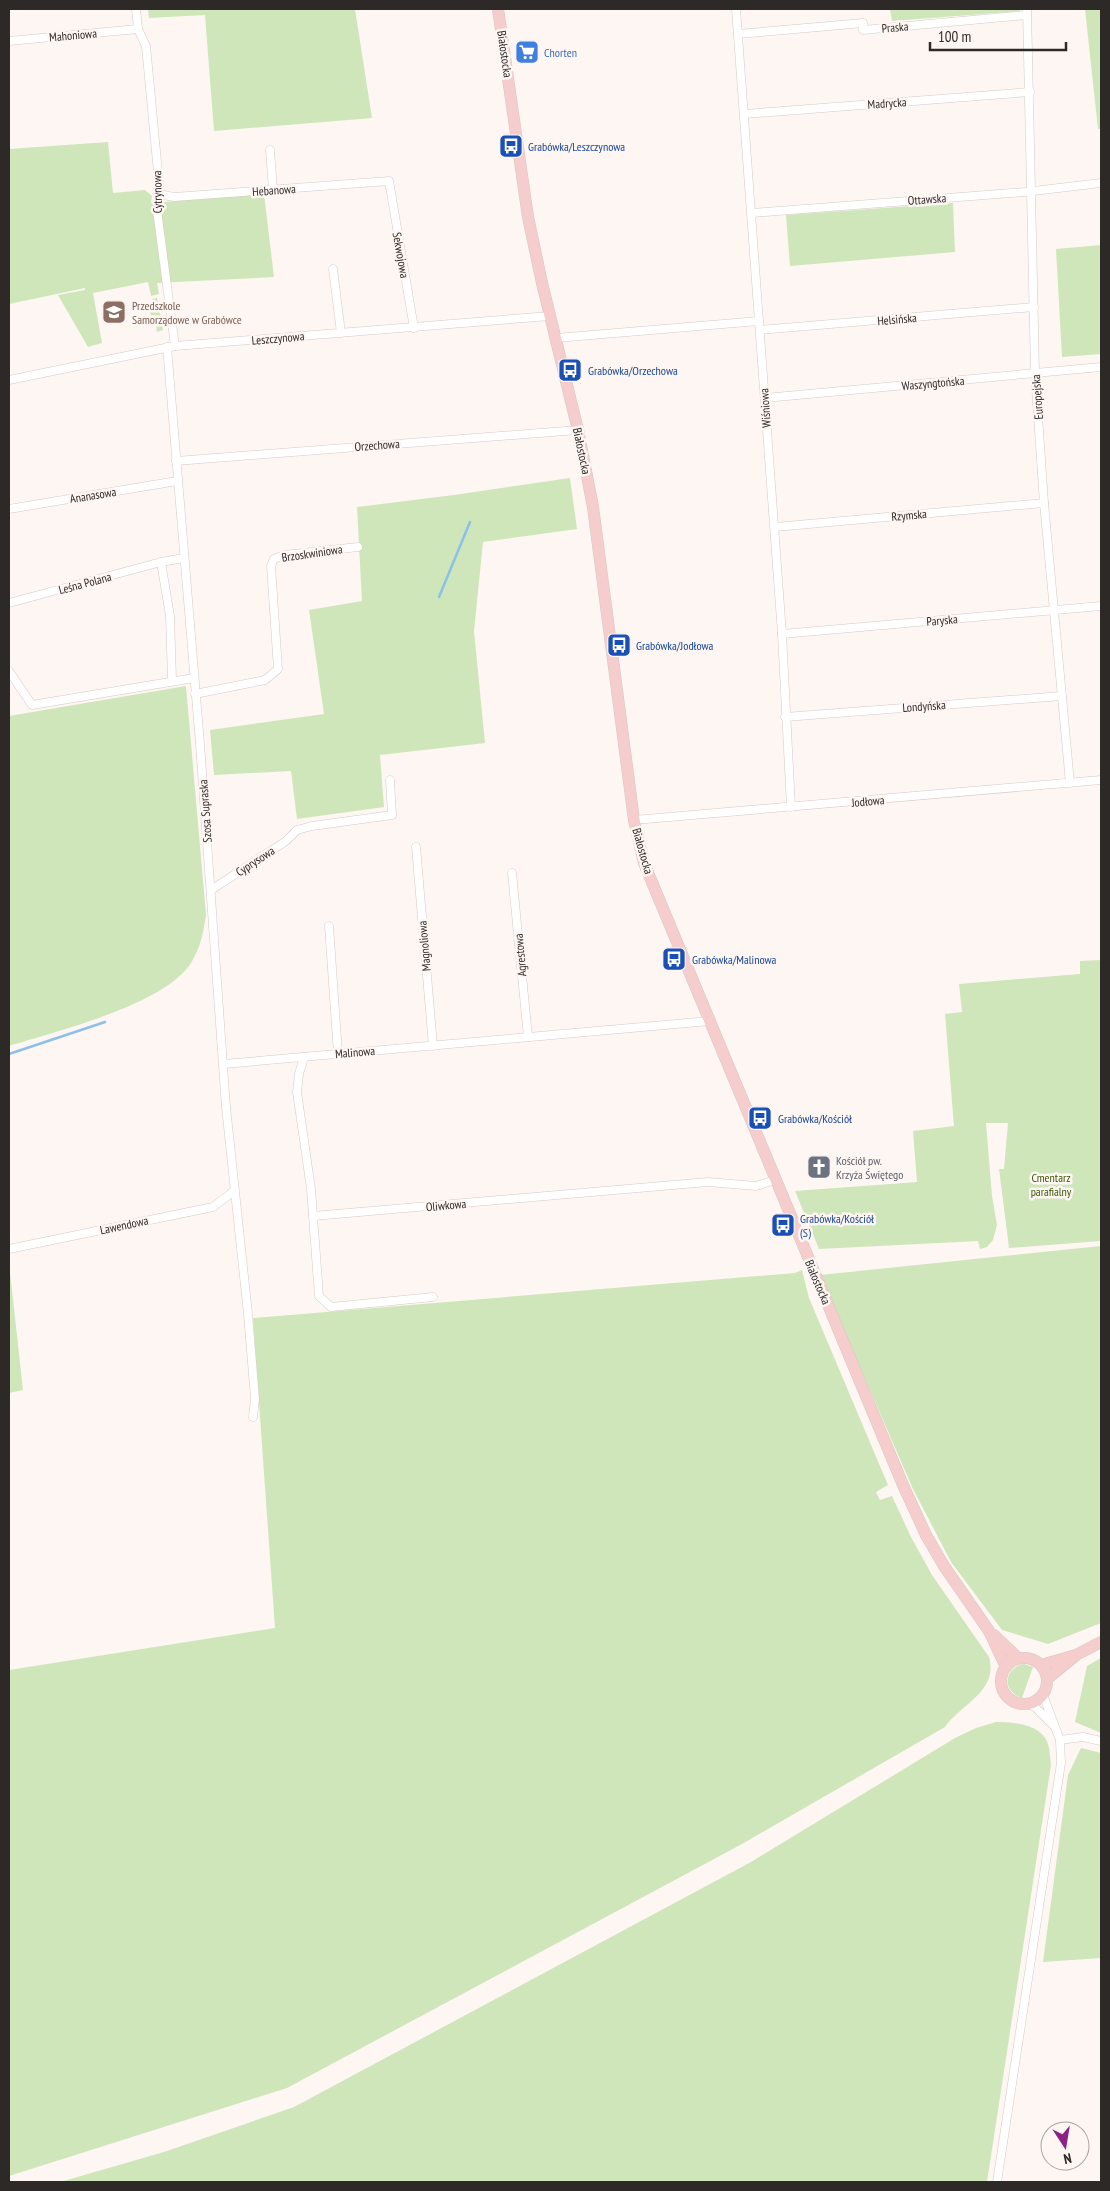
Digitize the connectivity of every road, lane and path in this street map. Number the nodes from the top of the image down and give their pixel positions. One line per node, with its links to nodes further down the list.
1 (136, 9): 5 (street, Cytrynowa)
2 (498, 9): 19 (street, Białostocka)
3 (736, 9): 6 (street, Wiśniowa)
4 (1027, 12): 6 (street, Praska); 8 (street, Europejska)
5 (138, 29): 7 (street, Mahoniowa); 15 (street, Cytrynowa)
6 (738, 34): 9 (street, Wiśniowa)
7 (9, 41)
8 (1030, 92): 9 (street, Madrycka); 14 (street, Europejska)
9 (744, 114): 16 (street, Wiśniowa)
10 (270, 150): 13 (street)
11 (389, 181): 13 (street, Hebanowa); 21 (street, Sekwojowa)
12 (1101, 183): 14 (street, Ottawska)
13 (273, 190): 15 (street, Hebanowa)
14 (1032, 191): 16 (street, Ottawska); 18 (street, Europejska)
15 (159, 194): 25 (street, Cytrynowa)
16 (752, 213): 20 (street, Wiśniowa)
17 (333, 268): 23 (street)
18 (1034, 307): 22 (street, Helsińska); 28 (street, Europejska)
19 (550, 316): 21 (street, Leszczynowa); 24 (street, Białostocka)
20 (759, 321): 22 (street, Wiśniowa); 24 (street)
21 (414, 328): 23 (street, Leszczynowa)
22 (760, 330): 30 (street, Wiśniowa)
23 (341, 333): 25 (street, Leszczynowa)
24 (556, 338): 31 (street, Białostocka)
25 (175, 346): 26 (street, Leszczynowa)
26 (166, 347): 29 (street, Leszczynowa); 32 (street)
27 (1101, 367): 28 (street, Waszyngtońska)
28 (1035, 373): 30 (street, Waszyngtońska); 34 (street, Europejska)
29 (9, 380)
30 (765, 398): 36 (street, Wiśniowa)
31 (578, 430): 32 (street, Orzechowa); 54 (street, Białostocka)
32 (176, 461): 33 (street)
33 (177, 481): 35 (street, Ananasowa); 38 (street)
34 (1044, 503): 36 (street, Rzymska); 42 (street, Europejska)
35 (9, 509)
36 (774, 527): 43 (street, Wiśniowa)
37 (358, 547): 47 (street, Brzoskwiniowa)
38 (184, 558): 39 (street, Leśna Polana); 45 (street, Szosa Supraska)
39 (162, 562): 40 (street, Leśna Polana); 46 (street)
40 (9, 604)
41 (1101, 606): 42 (street, Paryska)
42 (1055, 610): 43 (street, Paryska); 48 (street, Europejska)
43 (782, 634): 49 (street, Wiśniowa)
44 (9, 671): 46 (street)
45 (194, 678): 46 (street); 47 (street, Szosa Supraska)
46 (172, 680)
47 (196, 694): 57 (street, Szosa Supraska)
48 (1062, 696): 49 (street, Londyńska); 52 (street, Europejska)
49 (785, 717): 53 (street, Wiśniowa)
50 (390, 780): 57 (street, Cyprysowa)
51 (1101, 780): 52 (street, Jodłowa)
52 (1070, 783): 53 (street, Jodłowa)
53 (791, 807): 54 (street, Jodłowa)
54 (634, 820): 59 (street, Białostocka)
55 (416, 847): 61 (street, Magnoliowa)
56 (512, 873): 60 (street, Agrestowa)
57 (211, 890): 64 (street, Szosa Supraska)
58 (329, 926): 62 (street)
59 (710, 1021): 60 (street, Malinowa); 65 (street, Białostocka)
60 (528, 1037): 61 (street, Malinowa)
61 (433, 1046): 62 (street, Malinowa)
62 (338, 1054): 63 (street, Malinowa)
63 (304, 1057): 64 (street, Malinowa); 67 (street)
64 (224, 1064): 66 (street)
65 (775, 1180): 67 (street, Oliwkowa); 71 (street, Białostocka)
66 (234, 1191): 68 (street, Lawendowa); 70 (street)
67 (313, 1216): 69 (street)
68 (9, 1249)
69 (433, 1297)
70 (253, 1417)
71 (989, 1632): 74 (street, Białostocka); 76 (street, Białostocka)
72 (1101, 1642): 73 (street)
73 (1076, 1655): 75 (street); 77 (street)
74 (1018, 1658): 75 (street); 76 (street)
75 (1042, 1665): 77 (street)
76 (1006, 1667): 79 (street)
77 (1048, 1678): 78 (street)
78 (1043, 1695): 79 (street); 80 (street)
79 (1028, 1704): 80 (street)
80 (1055, 1727): 81 (street)
81 (1060, 1740): 82 (street); 83 (street)
82 (1101, 1741)
83 (997, 2182)

